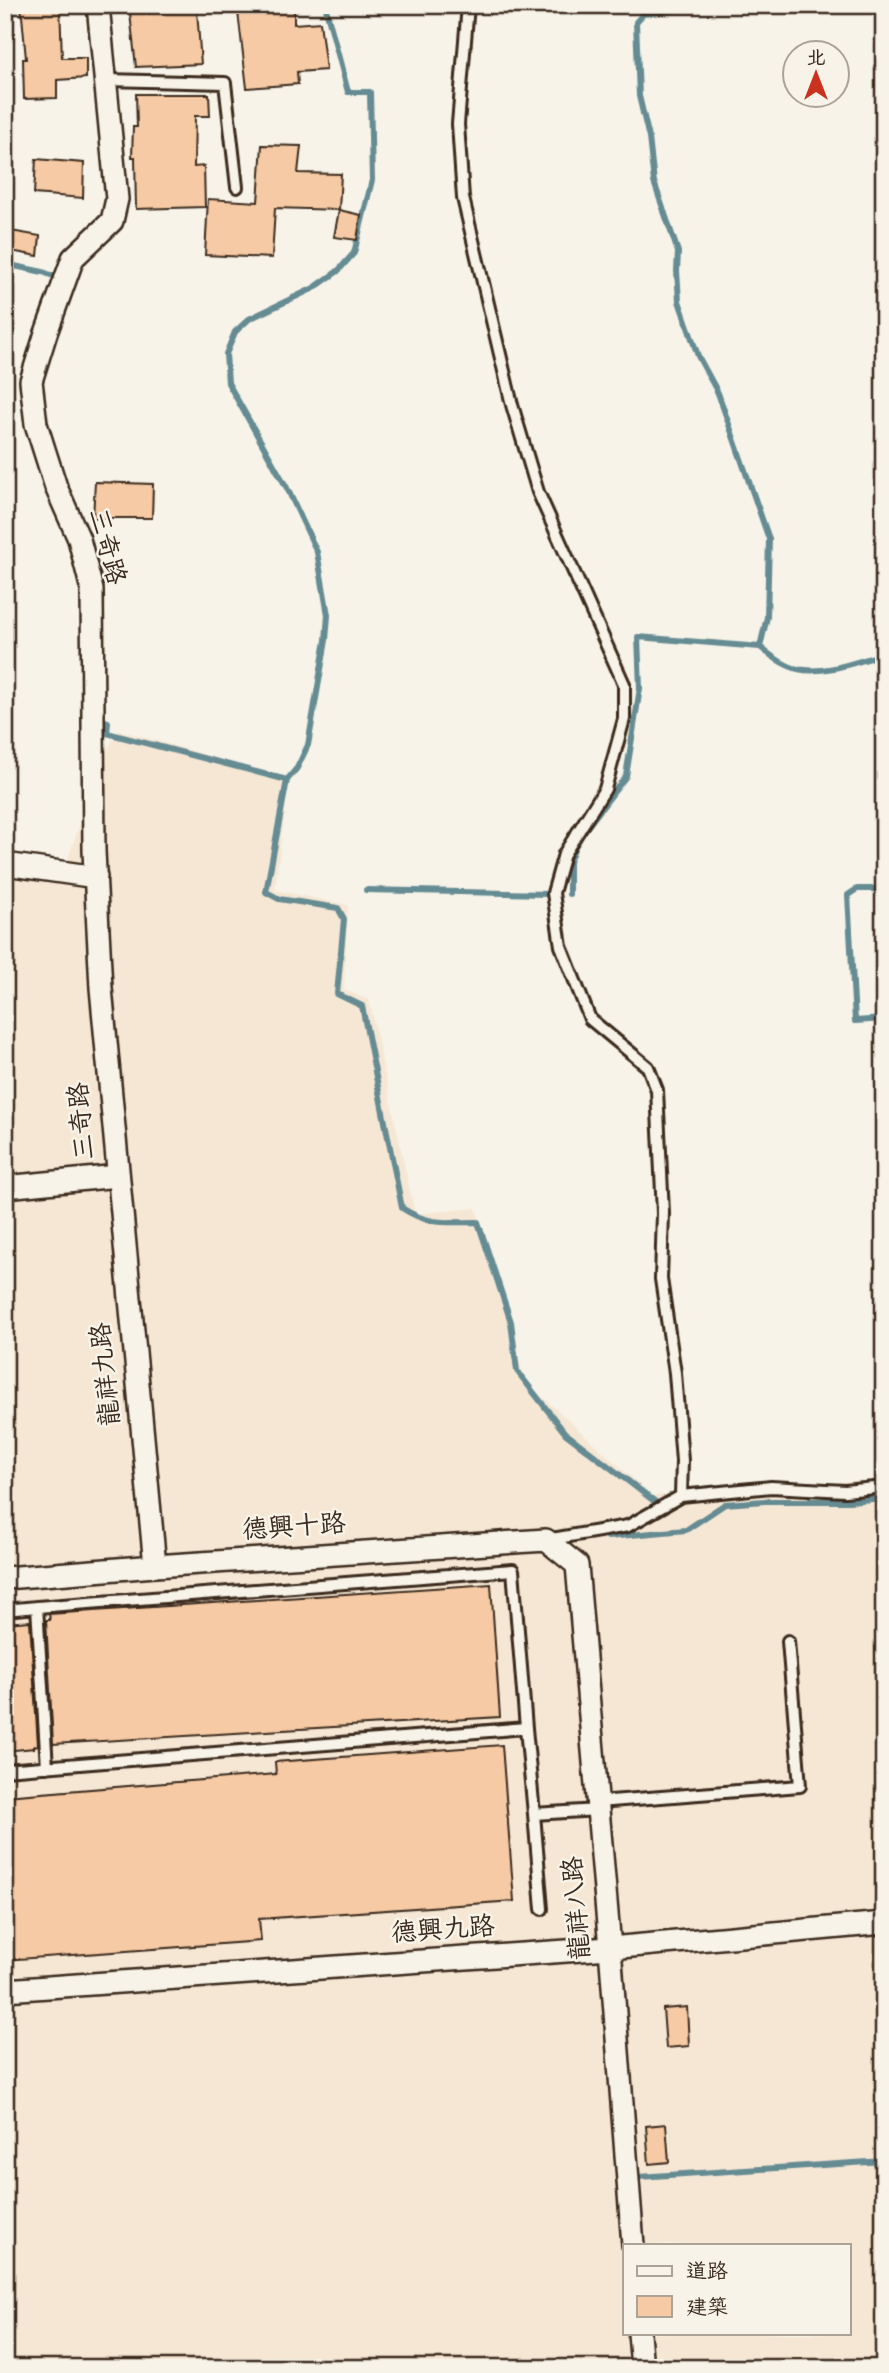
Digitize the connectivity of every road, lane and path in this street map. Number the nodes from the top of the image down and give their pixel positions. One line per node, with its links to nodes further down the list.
1 (98, 5): 3 (street, 三奇路)
2 (468, 5): 10 (lane)
3 (107, 80): 4 (lane); 6 (street, 三奇路)
4 (237, 187)
5 (5, 864): 6 (street)
6 (96, 877): 7 (street, 三奇路)
7 (117, 1176): 8 (street); 12 (street, 龍祥九路)
8 (5, 1187)
9 (884, 1487): 10 (lane)
10 (681, 1496): 11 (lane)
11 (546, 1540): 12 (street, 德興十路); 20 (street, 龍祥八路)
12 (155, 1566): 13 (street, 德興十路)
13 (5, 1578)
14 (37, 1607): 15 (lane); 17 (lane); 18 (lane)
15 (5, 1610)
16 (788, 1641): 20 (lane)
17 (526, 1728): 18 (lane); 21 (lane)
18 (47, 1767): 19 (lane)
19 (5, 1770)
20 (598, 1806): 21 (lane); 24 (street, 龍祥八路)
21 (534, 1814): 22 (lane)
22 (542, 1909)
23 (884, 1923): 24 (street, 德興九路)
24 (610, 1948): 25 (street, 德興九路); 26 (street, 龍祥八路)
25 (5, 1990)
26 (633, 2244)
27 (639, 2334): 28 (street)
28 (642, 2368)

